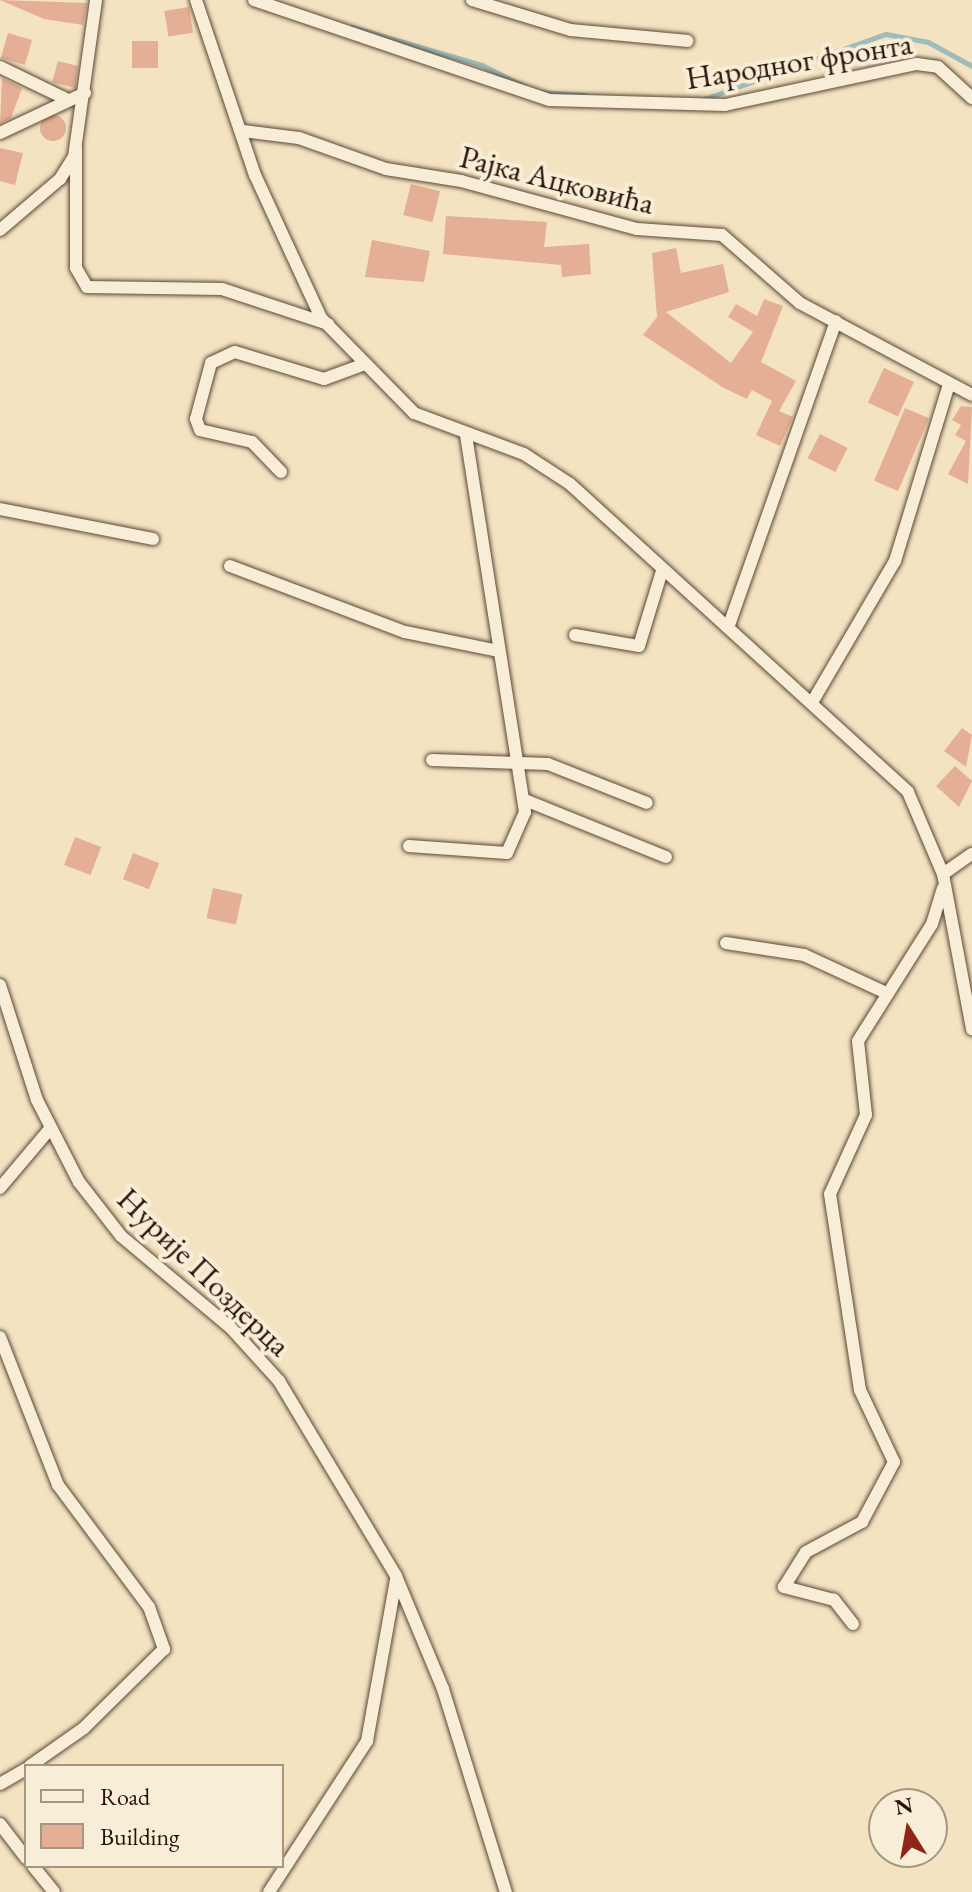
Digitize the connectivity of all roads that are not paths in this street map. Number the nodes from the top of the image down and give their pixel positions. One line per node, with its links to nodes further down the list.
1 (96, 0): 7 (street)
2 (196, 0): 10 (street)
3 (254, 0): 8 (street, Народног фронта)
4 (472, 0): 5 (street)
5 (687, 41)
6 (0, 67): 9 (street)
7 (85, 93): 9 (street); 12 (street)
8 (972, 98)
9 (68, 100): 11 (street)
10 (243, 131): 14 (street, Рајка Ацковића); 15 (street)
11 (0, 133)
12 (76, 148): 13 (street); 15 (street)
13 (0, 230)
14 (836, 321): 17 (street, Рајка Ацковића); 25 (street)
15 (328, 324): 16 (street)
16 (365, 364): 19 (street); 20 (street)
17 (949, 384): 18 (street, Рајка Ацковића); 28 (street)
18 (972, 395)
19 (466, 435): 24 (street); 27 (street)
20 (281, 472)
21 (0, 509): 22 (street)
22 (153, 539)
23 (230, 566): 27 (street)
24 (662, 571): 25 (street); 26 (street)
25 (729, 625): 28 (street)
26 (575, 635)
27 (498, 651): 30 (street)
28 (814, 699): 36 (street)
29 (432, 760): 30 (street)
30 (519, 762): 31 (street); 32 (street)
31 (525, 800): 33 (street); 35 (street)
32 (647, 803)
33 (409, 846)
34 (972, 854): 36 (street)
35 (666, 857)
36 (944, 878): 39 (street); 41 (street)
37 (726, 943): 39 (street)
38 (0, 985): 40 (street, Нурије Поздерца)
39 (884, 992): 46 (street)
40 (2, 1000): 42 (street, Нурије Поздерца)
41 (972, 1029)
42 (49, 1130): 43 (street); 45 (street, Нурије Поздерца)
43 (0, 1188)
44 (0, 1337): 47 (street)
45 (396, 1576): 54 (street); 55 (street, Нурије Поздерца)
46 (853, 1624)
47 (32, 1764)
48 (24, 1769): 49 (street)
49 (0, 1784)
50 (0, 1824): 51 (street)
51 (24, 1855)
52 (35, 1868): 53 (street)
53 (54, 1892)
54 (269, 1892)
55 (506, 1892)

